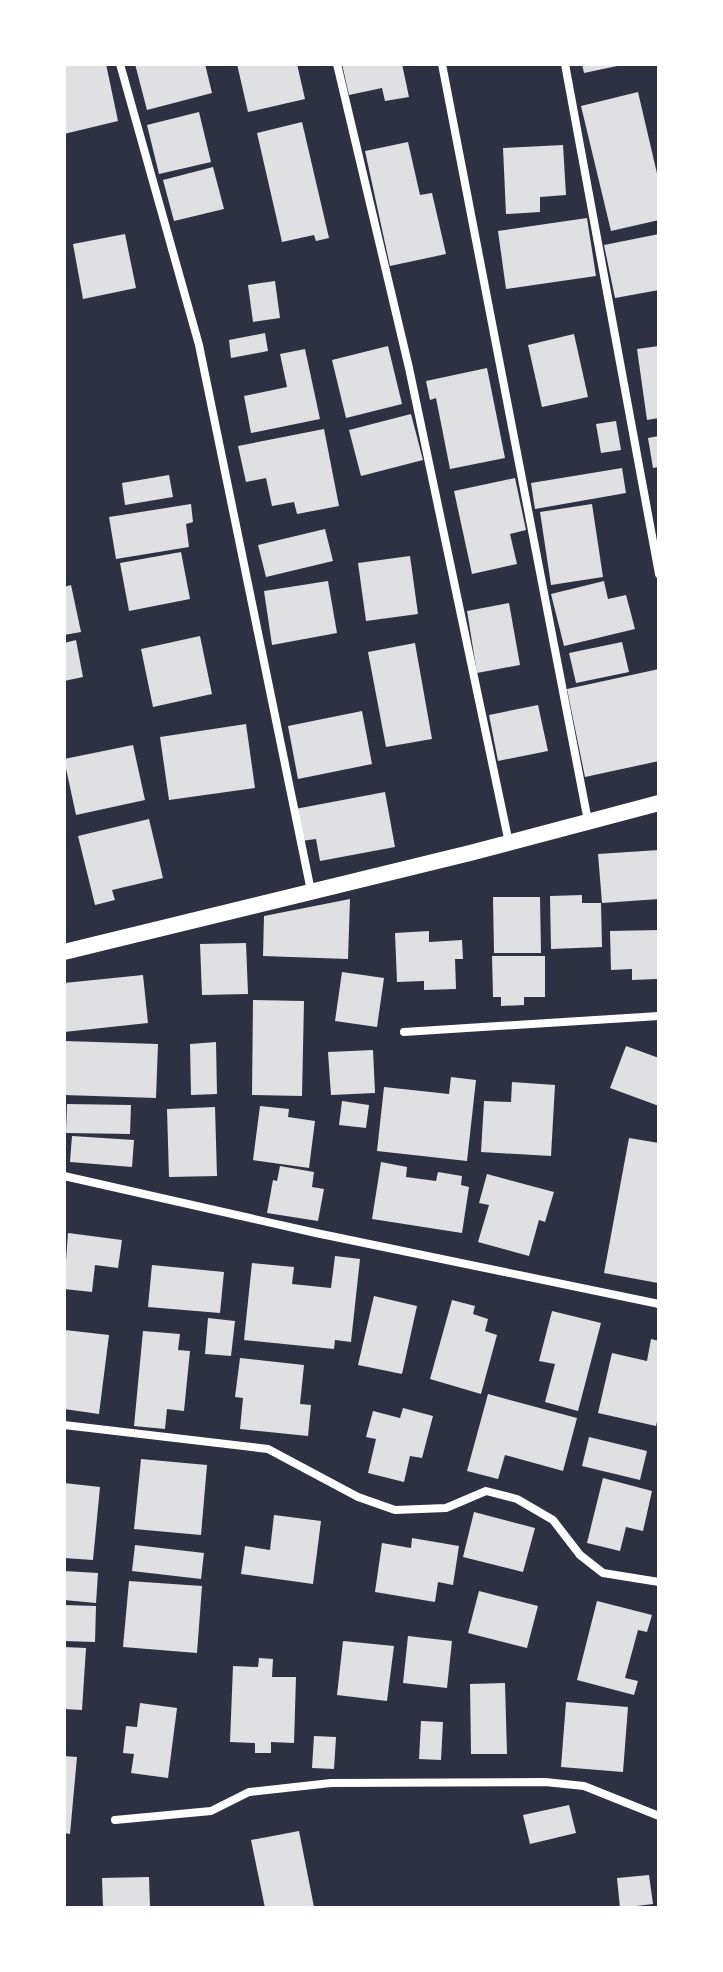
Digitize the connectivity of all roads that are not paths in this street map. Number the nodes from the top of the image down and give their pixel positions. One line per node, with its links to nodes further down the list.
1 (120, 64): 9 (street)
2 (337, 64): 8 (street)
3 (442, 64): 7 (street)
4 (565, 64): 5 (street)
5 (659, 574)
6 (659, 803): 7 (main road)
7 (588, 821): 8 (main road)
8 (509, 843): 9 (main road)
9 (311, 891): 10 (main road)
10 (64, 952)
11 (659, 1016): 12 (street)
12 (404, 1032)
13 (64, 1176): 14 (street)
14 (659, 1304)
15 (64, 1425): 16 (street)
16 (659, 1582)
17 (659, 1816): 18 (street)
18 (115, 1820)

